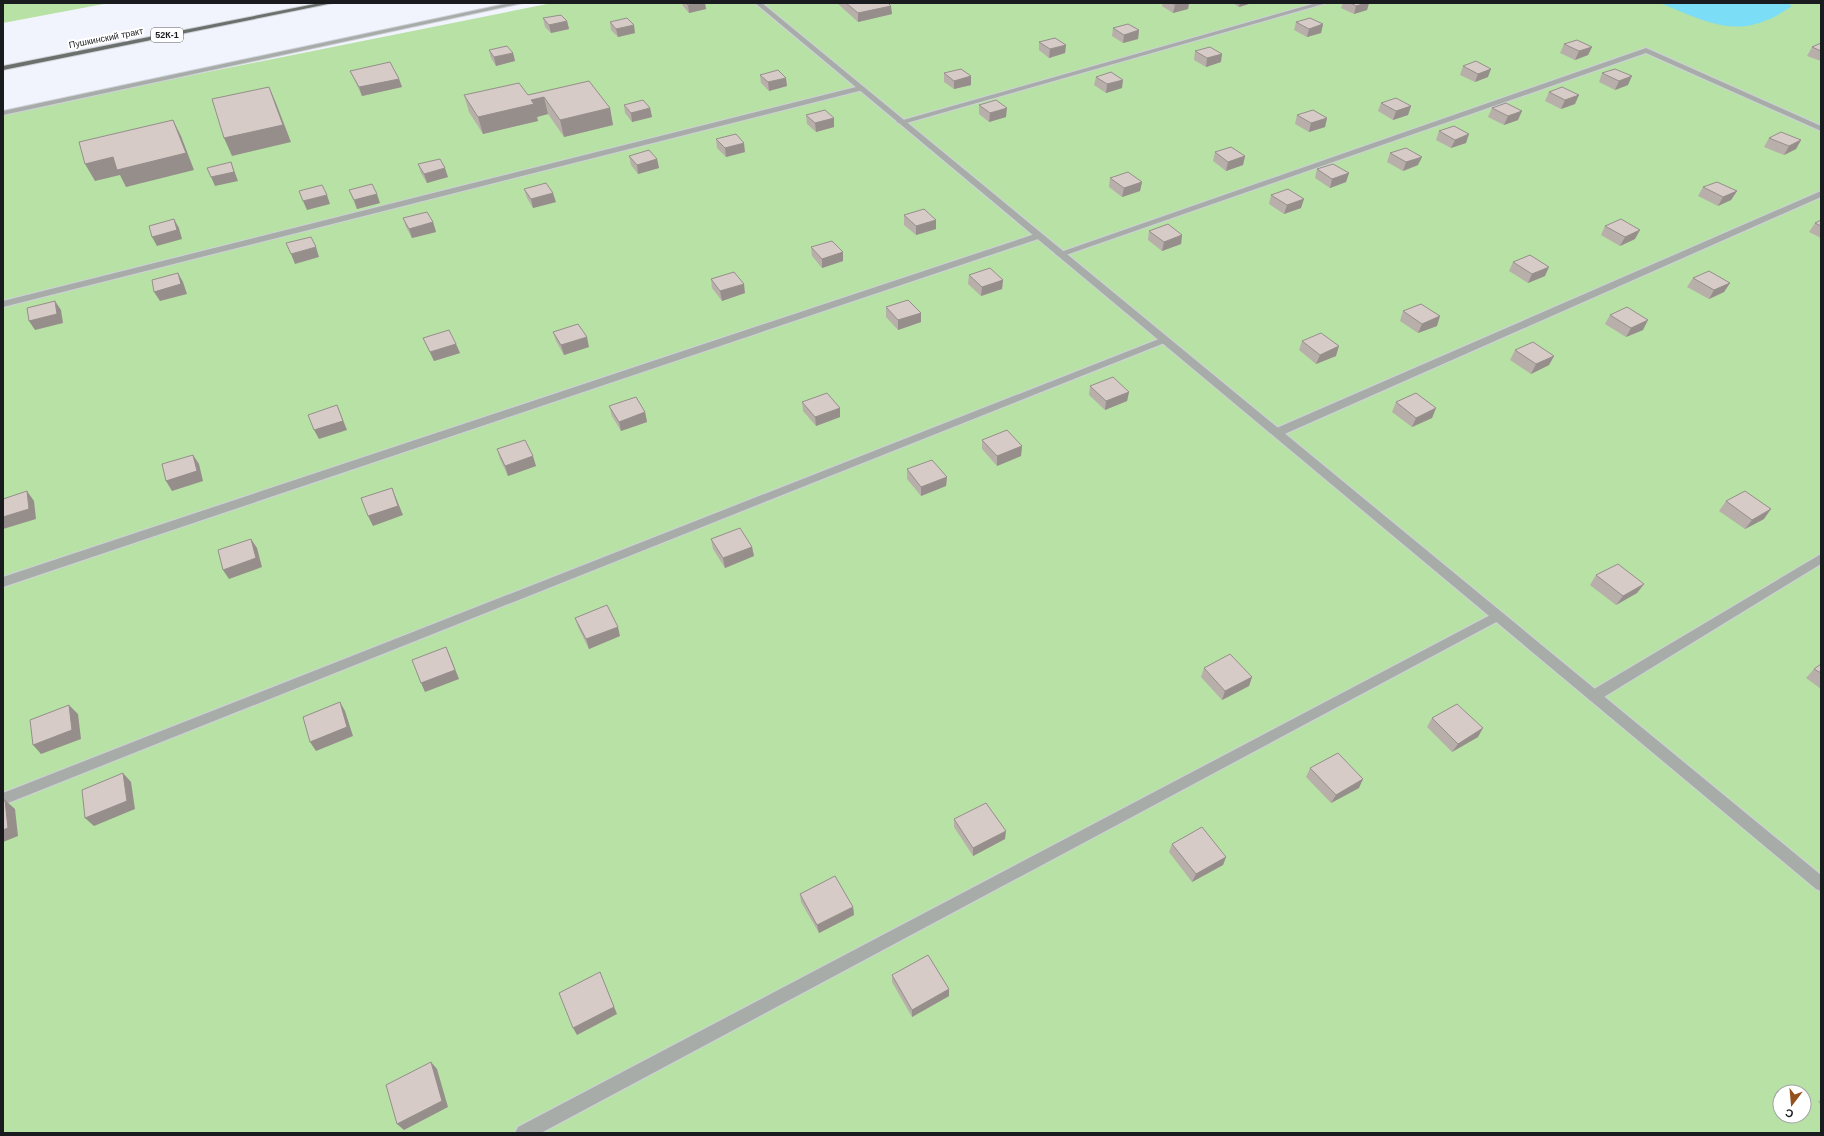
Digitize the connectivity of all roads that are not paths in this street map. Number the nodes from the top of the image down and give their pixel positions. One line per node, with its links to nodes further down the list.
1 (330, 3): 5 (main road, Пушкинский тракт / 52К-1)
2 (520, 3): 7 (street)
3 (758, 3): 6 (street)
4 (1324, 3): 8 (street)
5 (3, 68)
6 (860, 88): 8 (street); 13 (street)
7 (3, 113)
8 (900, 122): 11 (street)
9 (1821, 129): 12 (street)
10 (1821, 194): 15 (street)
11 (1038, 236): 12 (street); 17 (street)
12 (1060, 254): 14 (street)
13 (3, 304)
14 (1164, 340): 15 (street); 20 (street)
15 (1276, 433): 18 (street)
16 (1821, 558): 19 (street)
17 (3, 582)
18 (1498, 616): 19 (street); 22 (street)
19 (1594, 696): 21 (street)
20 (3, 798)
21 (1821, 884)
22 (524, 1133)

